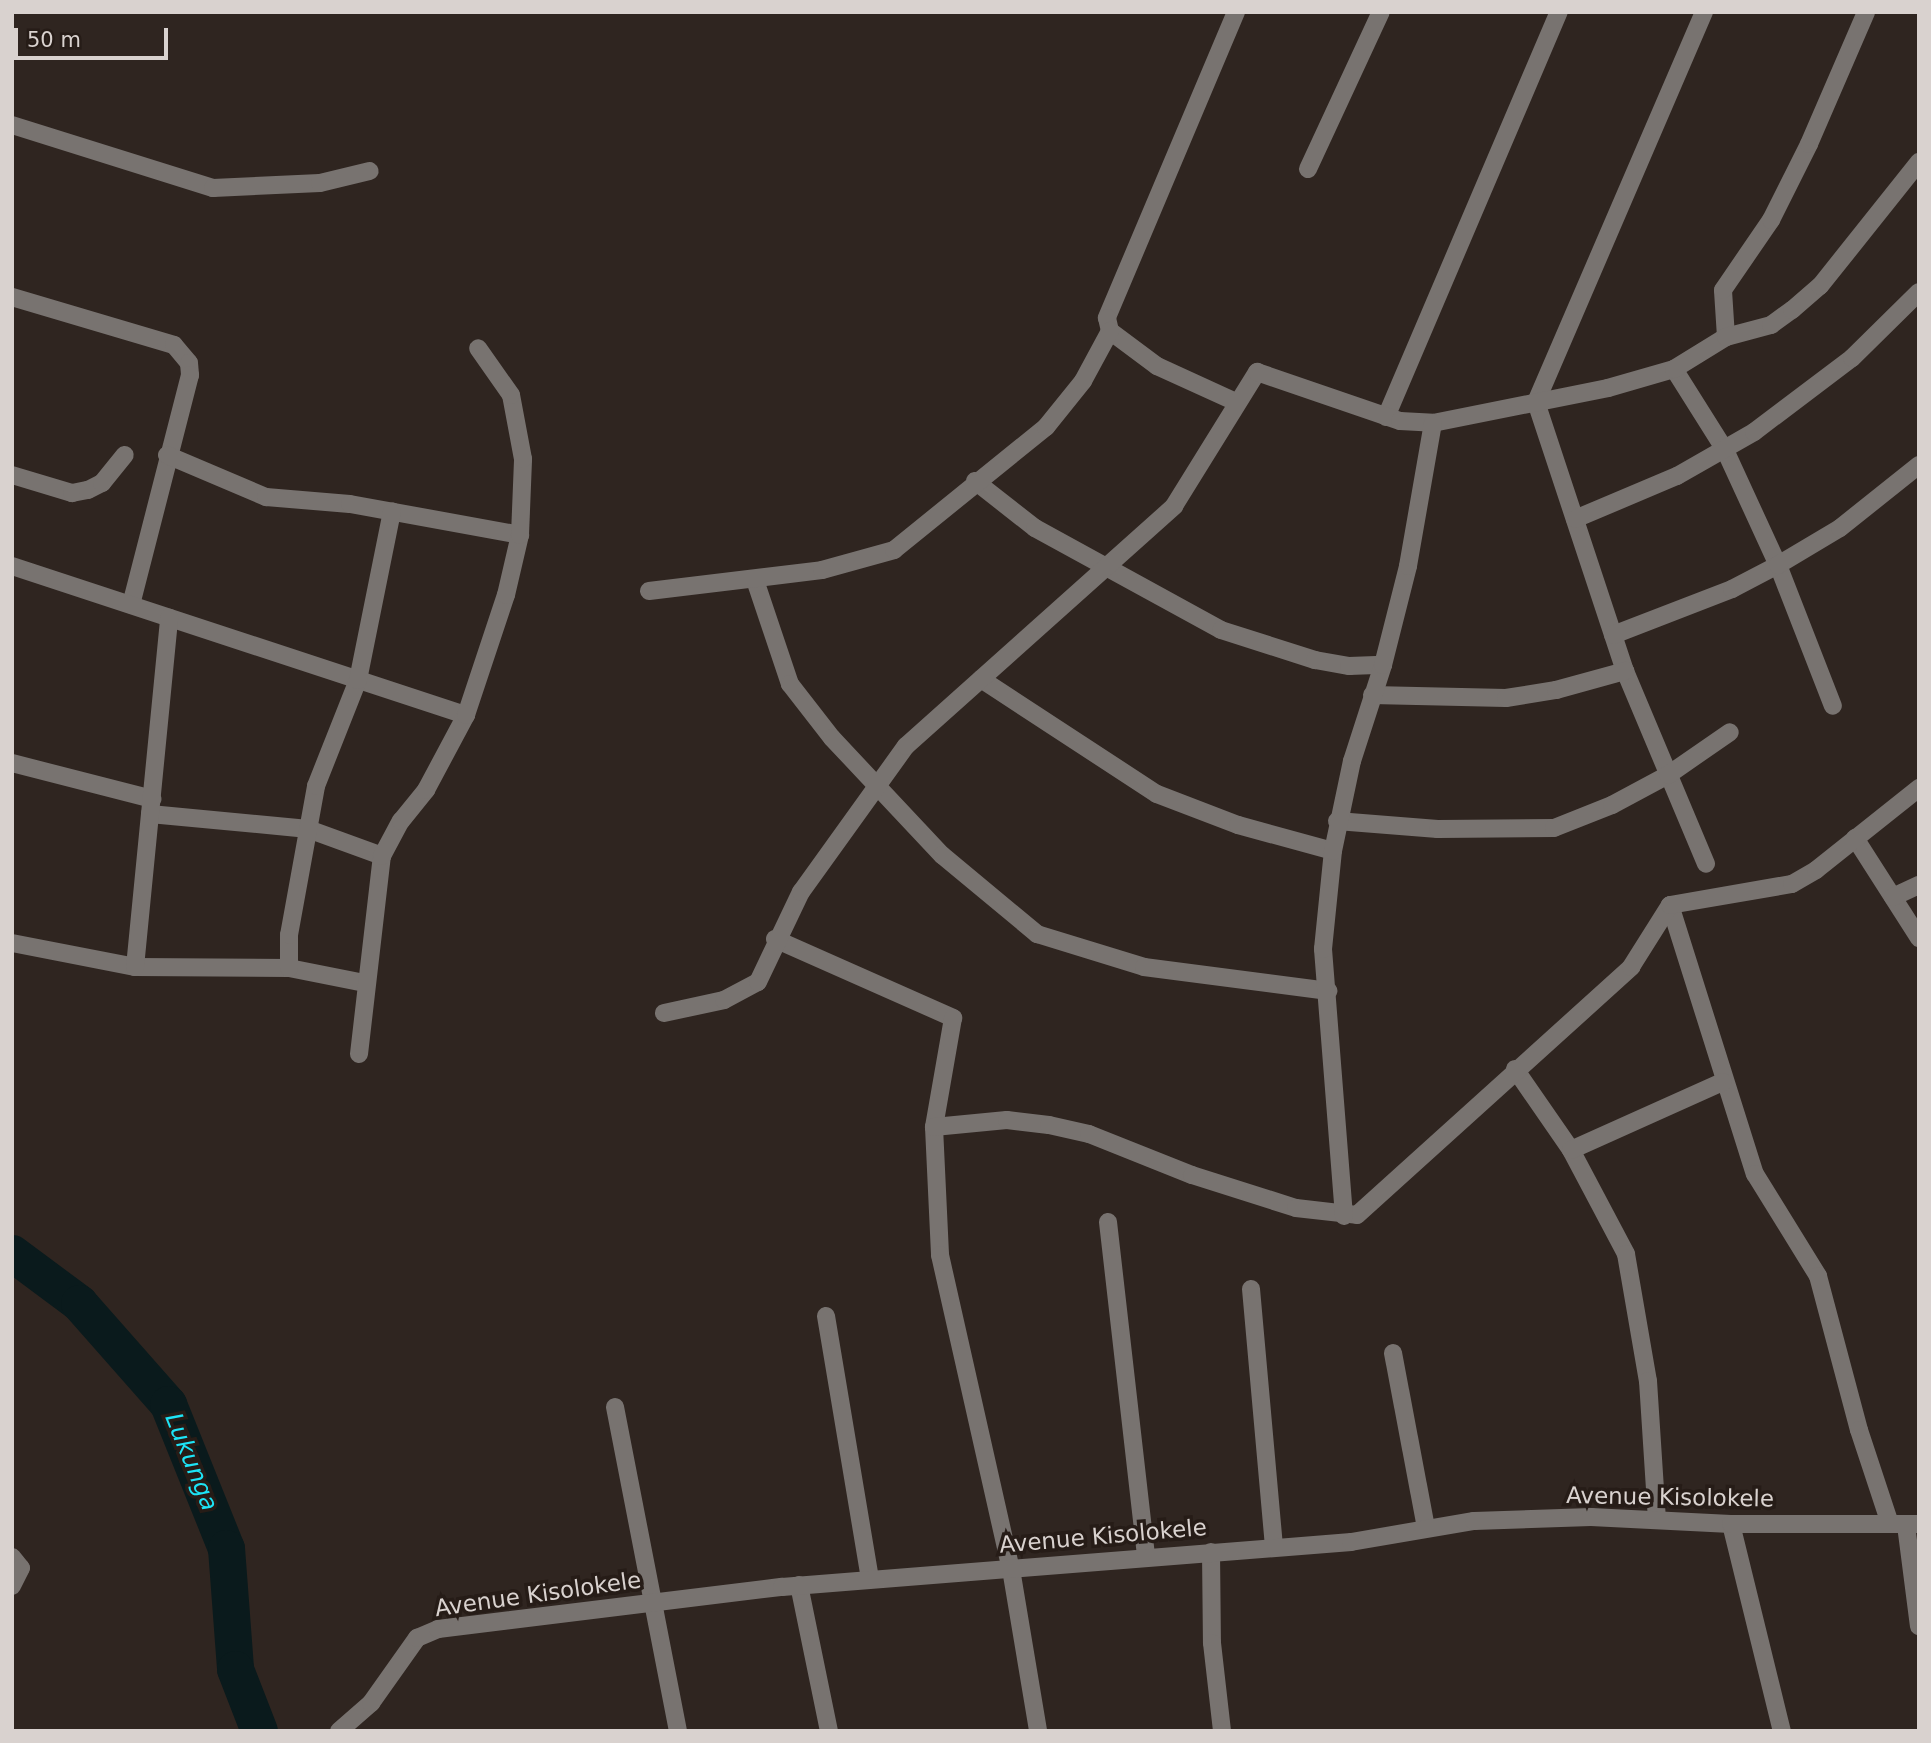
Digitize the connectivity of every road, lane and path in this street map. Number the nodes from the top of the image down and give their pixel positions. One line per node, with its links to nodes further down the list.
1 (1236, 12): 12 (street)
2 (1381, 12): 8 (street)
3 (1559, 12): 18 (street)
4 (1704, 12): 17 (street)
5 (1866, 12): 13 (street)
6 (12, 125): 9 (street)
7 (1919, 162): 13 (street)
8 (1308, 169)
9 (369, 171)
10 (1919, 292): 20 (street)
11 (12, 297): 22 (street)
12 (1110, 331): 16 (street); 25 (street)
13 (1726, 337): 15 (street)
14 (478, 348): 28 (street)
15 (1674, 369): 17 (street); 20 (street)
16 (1236, 402): 18 (street); 29 (street)
17 (1536, 402): 19 (street); 27 (street)
18 (1386, 417): 19 (street)
19 (1433, 423): 37 (street)
20 (1725, 450): 27 (street); 30 (street)
21 (125, 455): 24 (street)
22 (167, 455): 26 (street); 34 (street)
23 (1919, 465): 30 (street)
24 (12, 475)
25 (975, 481): 29 (street); 32 (street)
26 (392, 512): 28 (street); 40 (street)
27 (1575, 519): 36 (street)
28 (520, 535): 43 (street)
29 (1108, 565): 37 (street); 39 (street)
30 (1778, 565): 36 (street); 42 (street)
31 (12, 566): 34 (street)
32 (755, 580): 33 (street); 47 (street)
33 (649, 591)
34 (131, 605): 35 (street)
35 (169, 618): 40 (street); 49 (street)
36 (1613, 635): 38 (street)
37 (1383, 666): 41 (street)
38 (1625, 671): 41 (street); 46 (street)
39 (981, 679): 47 (street); 53 (street)
40 (358, 680): 43 (street); 51 (street)
41 (1372, 695): 50 (street)
42 (1833, 706)
43 (466, 715): 54 (street)
44 (1730, 732): 46 (street)
45 (12, 763): 49 (street)
46 (1668, 775): 50 (street); 55 (street)
47 (876, 787): 60 (street); 65 (street)
48 (1919, 788): 52 (street)
49 (151, 807): 51 (street); 62 (street)
50 (1337, 821): 53 (street)
51 (308, 830): 54 (street); 63 (street)
52 (1855, 838): 57 (street); 58 (street)
53 (1334, 851): 65 (street)
54 (382, 856): 64 (street)
55 (1706, 864)
56 (1919, 885): 57 (street)
57 (1893, 897): 59 (street)
58 (1670, 905): 68 (street); 69 (street)
59 (1919, 938)
60 (775, 939): 66 (street); 70 (street)
61 (12, 943): 62 (street)
62 (135, 967): 63 (street)
63 (289, 968): 64 (street)
64 (365, 983): 67 (street)
65 (1328, 990): 72 (street)
66 (664, 1013)
67 (359, 1054)
68 (1515, 1069): 71 (street); 72 (street)
69 (1722, 1082): 71 (street); 80 (street)
70 (934, 1127): 72 (street); 86 (street)
71 (1571, 1150): 78 (street)
72 (1344, 1216)
73 (1108, 1223): 85 (street)
74 (1251, 1289): 82 (street)
75 (826, 1316): 87 (street)
76 (1394, 1353): 81 (street)
77 (615, 1407): 90 (street)
78 (1657, 1520): 79 (street, Avenue Kisolokele); 81 (street, Avenue Kisolokele)
79 (1731, 1524): 80 (street, Avenue Kisolokele); 97 (street)
80 (1905, 1524): 91 (street)
81 (1426, 1527): 82 (street, Avenue Kisolokele)
82 (1274, 1545): 83 (street, Avenue Kisolokele)
83 (1210, 1552): 85 (street, Avenue Kisolokele); 96 (street)
84 (12, 1557): 88 (street)
85 (1146, 1557): 86 (street, Avenue Kisolokele)
86 (1011, 1569): 87 (street, Avenue Kisolokele); 95 (street)
87 (870, 1580): 89 (street, Avenue Kisolokele)
88 (12, 1586)
89 (799, 1586): 90 (street, Avenue Kisolokele); 94 (street)
90 (651, 1603): 92 (street, Avenue Kisolokele); 93 (street)
91 (1919, 1626)
92 (339, 1731)
93 (678, 1731)
94 (830, 1731)
95 (1038, 1731)
96 (1222, 1731)
97 (1782, 1731)

